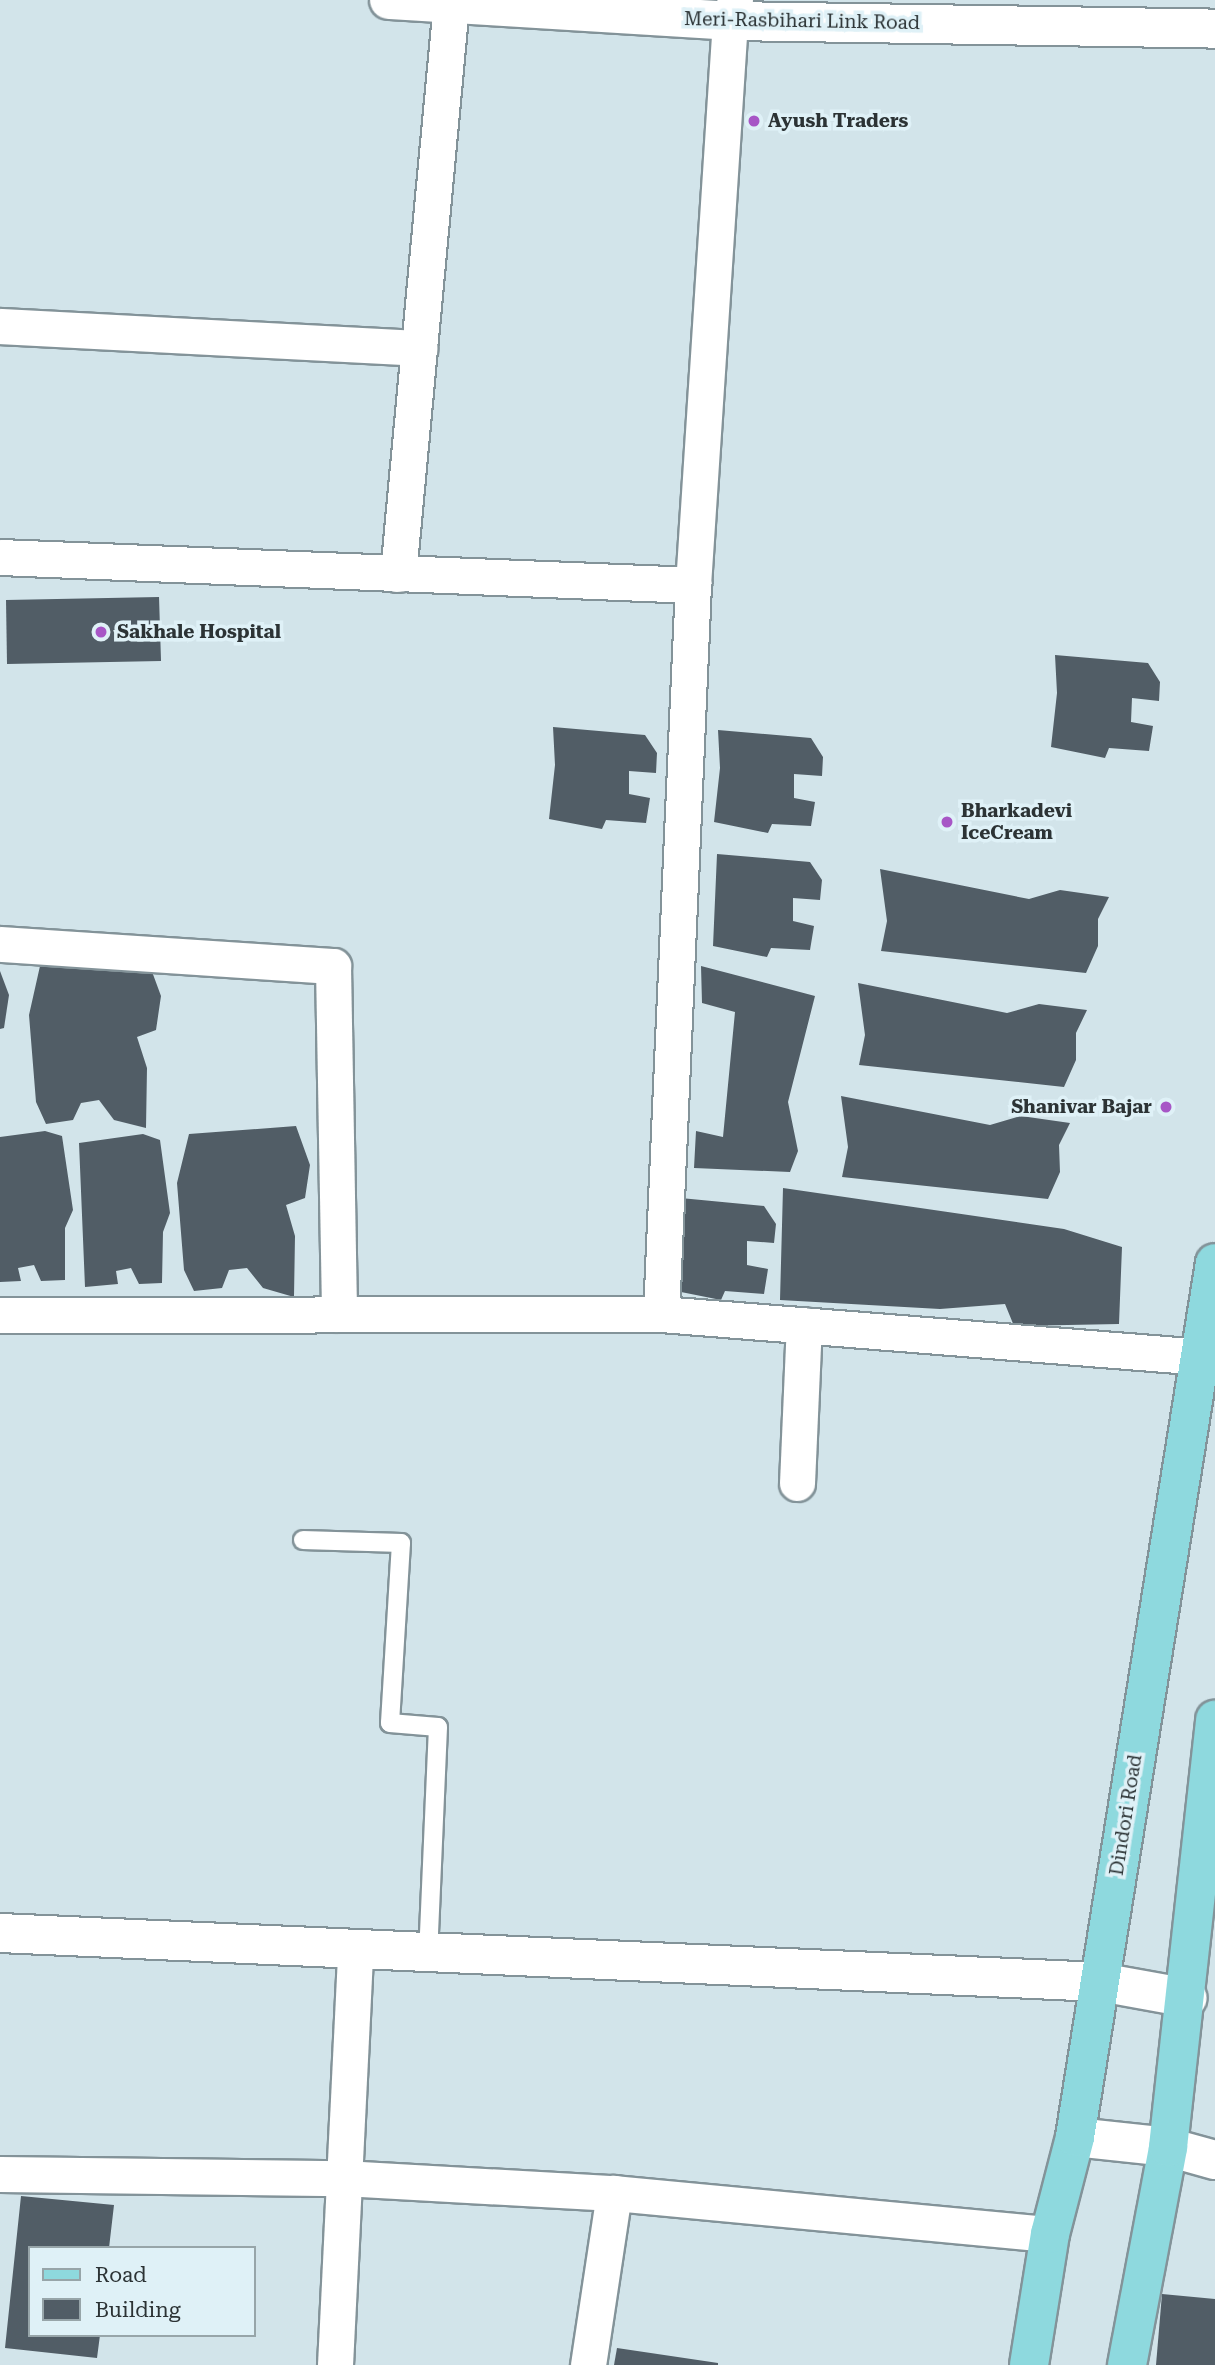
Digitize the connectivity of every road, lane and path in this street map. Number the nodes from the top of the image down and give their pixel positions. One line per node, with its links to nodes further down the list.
1 (389, 0): 2 (street, Meri-Rasbihari Link Road)
2 (451, 4): 3 (street, Meri-Rasbihari Link Road); 6 (street)
3 (732, 10): 4 (street, Meri-Rasbihari Link Road); 9 (street)
4 (1215, 29)
5 (0, 326): 6 (street)
6 (419, 348): 8 (street)
7 (0, 557): 8 (street)
8 (398, 574): 9 (street)
9 (693, 586): 13 (street)
10 (0, 944): 12 (street)
11 (1215, 1264): 16 (main road, Dindori Road)
12 (339, 1314): 13 (street); 14 (street)
13 (661, 1314): 15 (street)
14 (0, 1315)
15 (804, 1325): 16 (street); 17 (street)
16 (1209, 1357): 23 (main road, Dindori Road)
17 (797, 1483)
18 (303, 1540): 22 (lane)
19 (1215, 1720): 24 (main road)
20 (0, 1933): 21 (street)
21 (355, 1950): 22 (street); 29 (street)
22 (428, 1954): 23 (street)
23 (1100, 1982): 24 (street); 25 (main road, Dindori Road)
24 (1188, 1998): 26 (main road)
25 (1075, 2137): 26 (street); 31 (main road, Dindori Road)
26 (1168, 2147): 27 (street); 35 (main road)
27 (1215, 2160)
28 (0, 2174): 29 (street)
29 (343, 2178): 30 (street); 32 (street)
30 (614, 2193): 31 (street); 33 (street)
31 (1050, 2234): 34 (main road, Dindori Road)
32 (335, 2365)
33 (588, 2365)
34 (1029, 2365)
35 (1127, 2365)

